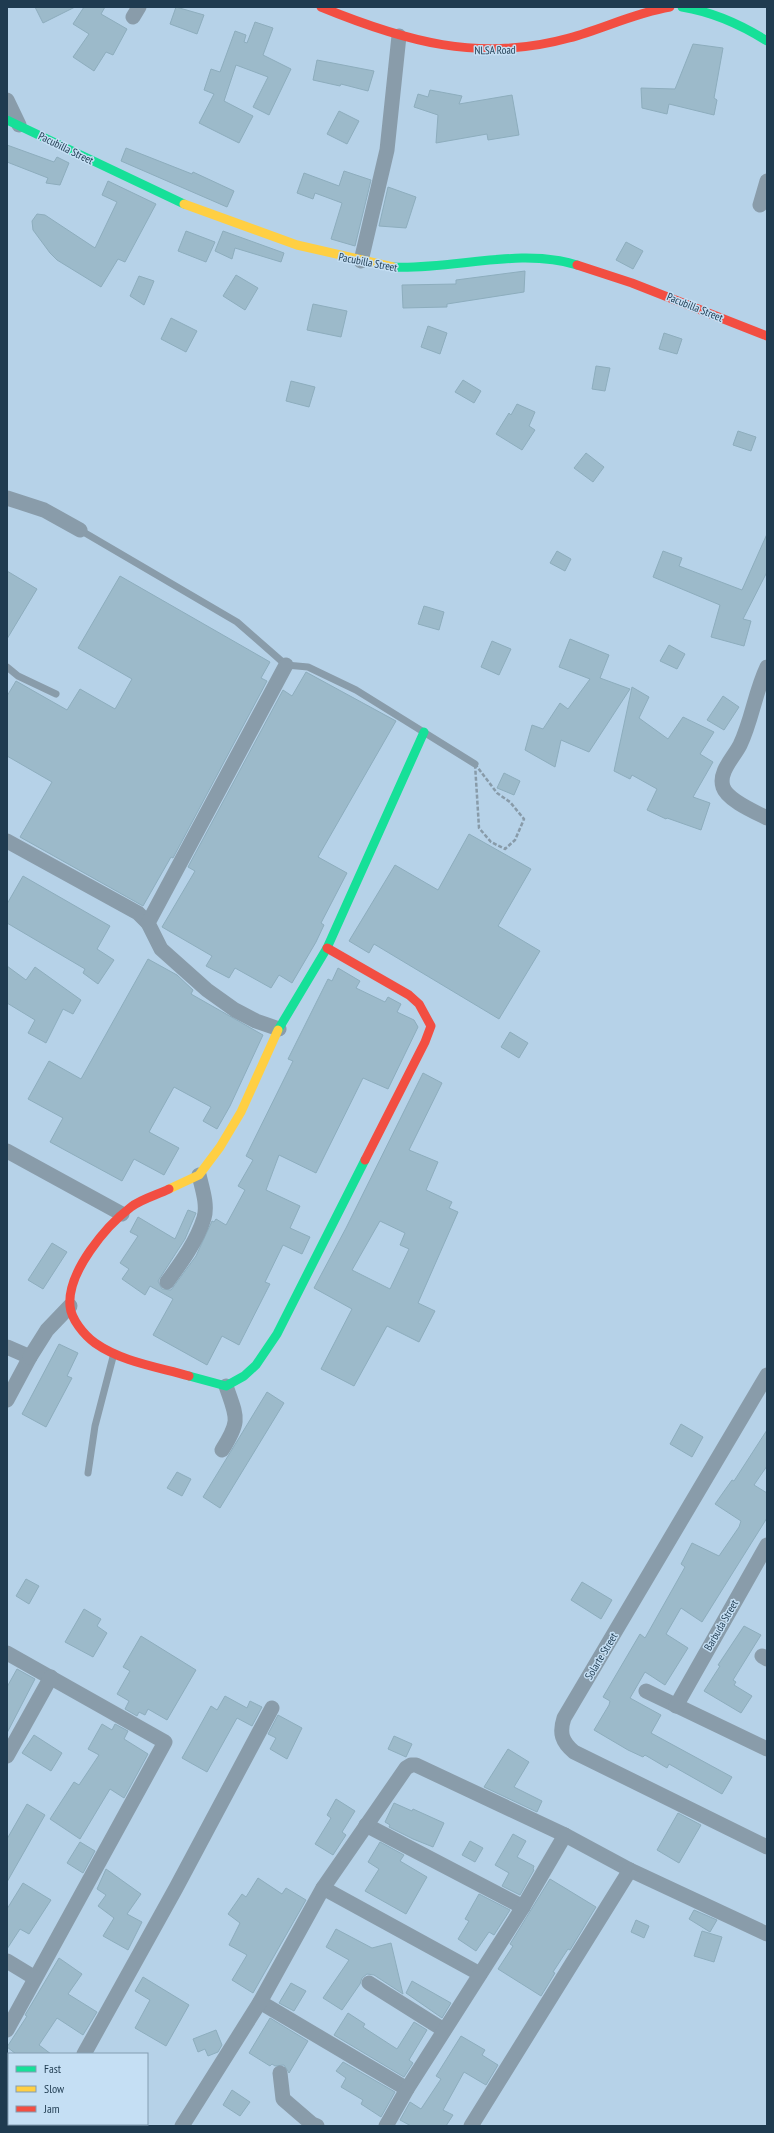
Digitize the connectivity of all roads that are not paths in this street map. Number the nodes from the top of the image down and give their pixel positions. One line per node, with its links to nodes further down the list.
1 (321, 7): 5 (street, NLSA Road)
2 (670, 7): 4 (street, NLSA Road)
3 (682, 7): 6 (street)
4 (652, 8): 5 (street, NLSA Road)
5 (398, 36): 11 (street)
6 (767, 41)
7 (7, 100): 8 (street)
8 (13, 123): 11 (street, Pacubilla Street)
9 (767, 181): 10 (street)
10 (760, 205)
11 (361, 261): 12 (street, Pacubilla Street)
12 (767, 336)
13 (7, 498): 14 (street)
14 (80, 530): 15 (lane)
15 (286, 665): 19 (lane); 23 (street)
16 (7, 667): 18 (lane)
17 (767, 667): 21 (street)
18 (56, 694)
19 (424, 732): 20 (lane); 24 (street)
20 (475, 764)
21 (767, 818)
22 (7, 841): 23 (street)
23 (148, 923): 25 (street)
24 (327, 948): 25 (street); 35 (street)
25 (279, 1030): 27 (street)
26 (7, 1151): 28 (street)
27 (199, 1175): 28 (street); 29 (street)
28 (122, 1214): 30 (street)
29 (167, 1282)
30 (70, 1306): 32 (street); 33 (street)
31 (7, 1347): 33 (street)
32 (114, 1354): 35 (street); 38 (lane)
33 (30, 1357): 36 (street)
34 (766, 1379): 49 (street, Solarte Street)
35 (226, 1386): 37 (street)
36 (7, 1400)
37 (222, 1450)
38 (88, 1473)
39 (767, 1545): 43 (street, Barbuda Street)
40 (7, 1653): 41 (street)
41 (51, 1677): 46 (street); 56 (street)
42 (646, 1691): 43 (street)
43 (676, 1706): 45 (street)
44 (272, 1708): 61 (street)
45 (767, 1749)
46 (7, 1756)
47 (366, 1825): 48 (street); 51 (street); 52 (street)
48 (565, 1835): 50 (street); 52 (street)
49 (767, 1847)
50 (630, 1870): 53 (street); 67 (street)
51 (323, 1888): 55 (street); 58 (street)
52 (523, 1907): 55 (street)
53 (767, 1934)
54 (7, 1961): 56 (street)
55 (480, 1974): 60 (street)
56 (35, 1978): 59 (street)
57 (369, 1983): 60 (street)
58 (260, 2002): 63 (street); 65 (street)
59 (7, 2030)
60 (444, 2030): 63 (street)
61 (85, 2053)
62 (280, 2073): 66 (street)
63 (407, 2089): 64 (street)
64 (386, 2124)
65 (182, 2126)
66 (317, 2126)
67 (471, 2126)

